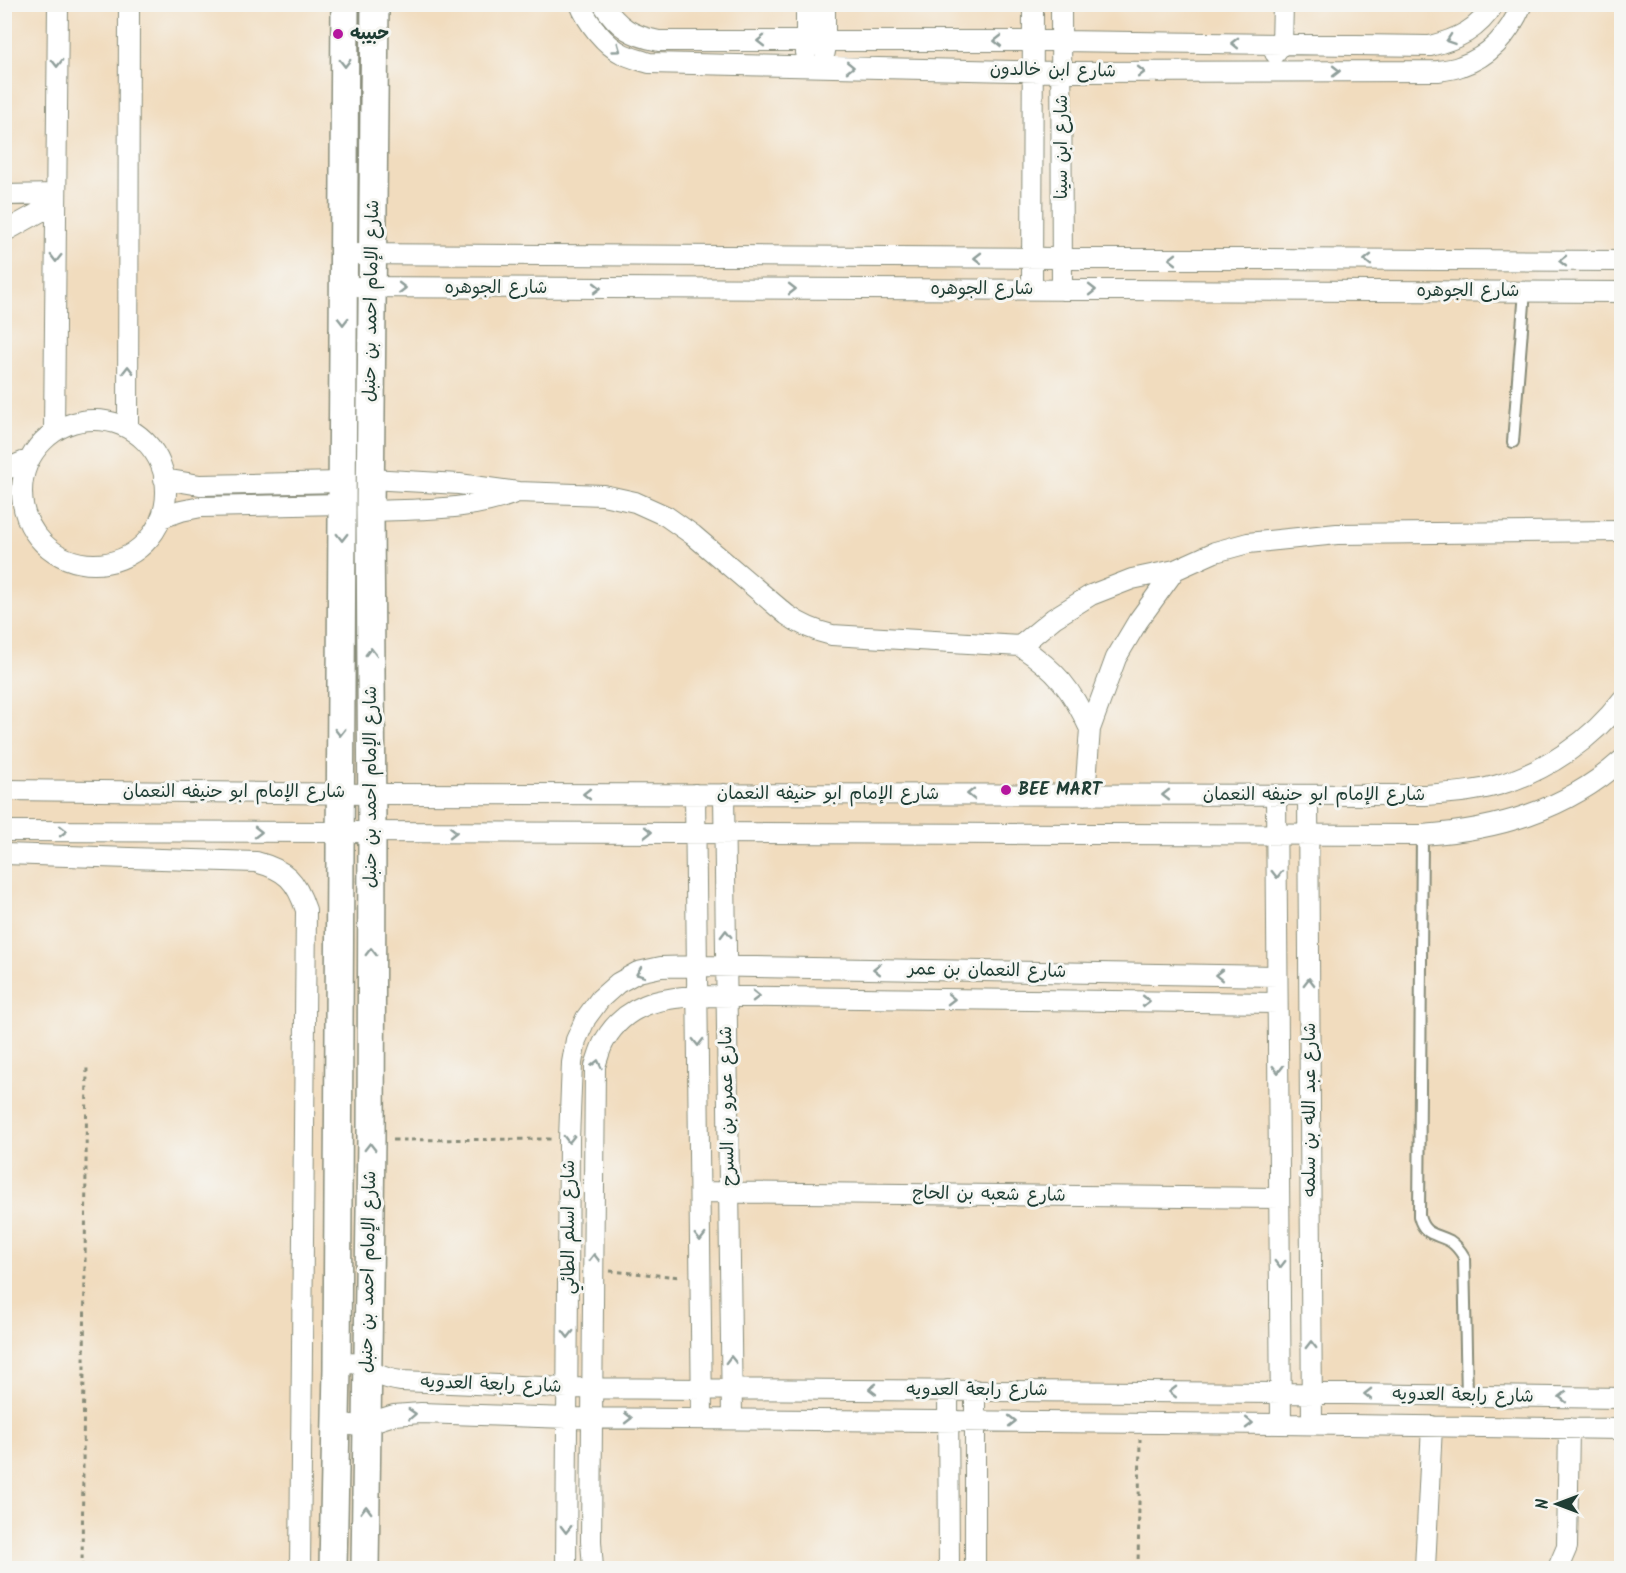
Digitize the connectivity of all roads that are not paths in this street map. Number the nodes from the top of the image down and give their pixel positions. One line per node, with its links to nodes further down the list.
1 (58, 4): 23 (street, one-way to 23)
2 (129, 4): 36 (street, one-way to 2)
3 (345, 4): 25 (street, شارع الإمام احمد بن حنبل, one-way to 25)
4 (375, 4): 26 (street, شارع الإمام احمد بن حنبل)
5 (580, 4): 18 (street, شارع ابن خالدون, one-way to 18)
6 (603, 4): 14 (street, شارع ابن خالدون, one-way to 6)
7 (806, 4): 14 (street)
8 (825, 4): 14 (street)
9 (1033, 4): 15 (street, شارع ابن سينا)
10 (1061, 4): 16 (street, شارع ابن سينا)
11 (1283, 4): 17 (street)
12 (1494, 4): 17 (street, شارع ابن خالدون, one-way to 17)
13 (1522, 4): 21 (street, شارع ابن خالدون, one-way to 13)
14 (815, 41): 15 (street, شارع ابن خالدون, one-way to 14); 18 (street)
15 (1032, 41): 16 (street, شارع ابن خالدون); 19 (street, شارع ابن سينا)
16 (1060, 41): 17 (street, شارع ابن خالدون, one-way to 16); 20 (street, شارع ابن سينا)
17 (1282, 44): 21 (street)
18 (815, 67): 19 (street, شارع ابن خالدون, one-way to 19)
19 (1032, 71): 20 (street, شارع ابن خالدون); 27 (street, شارع ابن سينا)
20 (1062, 72): 21 (street, شارع ابن خالدون, one-way to 21); 28 (street, شارع ابن سينا)
21 (1285, 72)
22 (4, 195): 23 (street)
23 (56, 199): 24 (street); 37 (street, one-way to 37)
24 (4, 232)
25 (344, 254): 26 (street, شارع الجوهره); 30 (street, شارع الإمام احمد بن حنبل)
26 (372, 254): 27 (street, شارع الجوهره, one-way to 26); 31 (street, شارع الإمام احمد بن حنبل)
27 (1032, 259): 28 (street, شارع الجوهره); 32 (street, شارع ابن سينا)
28 (1062, 259): 29 (street, شارع الجوهره, one-way to 28); 33 (street, شارع ابن سينا)
29 (1622, 261)
30 (343, 287): 31 (street, شارع الجوهره); 44 (street, شارع الإمام احمد بن حنبل, one-way to 44)
31 (372, 287): 32 (street, شارع الجوهره, one-way to 32); 42 (street, شارع الإمام احمد بن حنبل)
32 (1032, 290): 33 (street, شارع الجوهره)
33 (1062, 290): 34 (street, شارع الجوهره, one-way to 34)
34 (1525, 291): 35 (street, شارع الجوهره); 38 (lane)
35 (1622, 292)
36 (128, 428): 37 (street); 41 (street)
37 (54, 432): 39 (street)
38 (1513, 442)
39 (30, 459): 40 (street); 47 (street)
40 (4, 470)
41 (164, 479): 44 (street); 48 (street)
42 (370, 479): 43 (street); 46 (street, شارع الإمام احمد بن حنبل)
43 (518, 492): 46 (street); 51 (street)
44 (342, 493): 48 (street); 56 (street, شارع الإمام احمد بن حنبل, one-way to 56)
45 (4, 505): 47 (street)
46 (370, 511): 57 (street, شارع الإمام احمد بن حنبل, one-way to 46)
47 (24, 512): 48 (street)
48 (161, 518)
49 (1622, 531): 50 (street)
50 (1175, 570): 51 (street); 53 (street)
51 (1020, 646): 53 (street)
52 (1622, 700): 62 (street, شارع الإمام ابو حنيفه النعمان)
53 (1090, 729): 60 (street)
54 (1622, 760): 70 (street)
55 (4, 790): 56 (street, شارع الإمام ابو حنيفه النعمان)
56 (340, 793): 57 (street, شارع الإمام ابو حنيفه النعمان); 64 (street, شارع الإمام احمد بن حنبل)
57 (372, 794): 58 (street, شارع الإمام ابو حنيفه النعمان, one-way to 57); 65 (street, شارع الإمام احمد بن حنبل)
58 (695, 794): 59 (street, شارع الإمام ابو حنيفه النعمان); 66 (street, شارع عمرو بن السرح)
59 (724, 794): 60 (street, شارع الإمام ابو حنيفه النعمان, one-way to 59); 67 (street, شارع عمرو بن السرح)
60 (1085, 795): 61 (street, شارع الإمام ابو حنيفه النعمان, one-way to 60)
61 (1276, 795): 62 (street, شارع الإمام ابو حنيفه النعمان); 68 (street, شارع عبد الله بن سلمه)
62 (1308, 795): 69 (street, شارع عبد الله بن سلمه)
63 (4, 831): 64 (street, one-way to 64)
64 (339, 832): 65 (street); 81 (street, شارع الإمام احمد بن حنبل)
65 (372, 832): 66 (street, one-way to 66); 82 (street, شارع الإمام احمد بن حنبل, one-way to 65)
66 (696, 832): 67 (street); 72 (street, شارع عمرو بن السرح)
67 (725, 832): 68 (street); 73 (street, شارع عمرو بن السرح, one-way to 67)
68 (1276, 835): 69 (street); 74 (street, شارع عبد الله بن سلمه, one-way to 74)
69 (1309, 835): 70 (street); 90 (street, شارع عبد الله بن سلمه, one-way to 69)
70 (1422, 835): 91 (lane)
71 (4, 854): 106 (street)
72 (697, 966): 73 (street, شارع النعمان بن عمر); 75 (street, شارع عمرو بن السرح); 83 (street, شارع اسلم الطائي, one-way to 83)
73 (727, 966): 74 (street, شارع النعمان بن عمر, one-way to 73); 76 (street, شارع عمرو بن السرح)
74 (1278, 976): 77 (street, شارع عبد الله بن سلمه)
75 (698, 996): 76 (street, شارع النعمان بن عمر); 78 (street, شارع عمرو بن السرح, one-way to 78); 84 (street, شارع اسلم الطائي, one-way to 75)
76 (727, 996): 77 (street, شارع النعمان بن عمر, one-way to 77); 79 (street, شارع عمرو بن السرح)
77 (1278, 1003): 80 (street, شارع عبد الله بن سلمه, one-way to 80)
78 (700, 1192): 79 (street, شارع شعبه بن الحاج); 85 (street, شارع عمرو بن السرح, one-way to 85)
79 (729, 1192): 80 (street, شارع شعبه بن الحاج); 86 (street, شارع عمرو بن السرح, one-way to 79)
80 (1279, 1198): 89 (street, شارع عبد الله بن سلمه, one-way to 89)
81 (337, 1368): 82 (street, شارع رابعة العدويه); 97 (street, شارع الإمام احمد بن حنبل)
82 (369, 1370): 83 (street, شارع رابعة العدويه); 102 (street, شارع الإمام احمد بن حنبل)
83 (568, 1388): 84 (street, شارع رابعة العدويه); 93 (street, شارع اسلم الطائي)
84 (593, 1388): 85 (street, شارع رابعة العدويه); 94 (street, شارع اسلم الطائي)
85 (702, 1388): 86 (street, شارع رابعة العدويه); 95 (street, شارع عمرو بن السرح)
86 (731, 1389): 87 (street, شارع رابعة العدويه, one-way to 86); 96 (street, شارع عمرو بن السرح)
87 (948, 1390): 88 (street, شارع رابعة العدويه); 98 (street)
88 (975, 1390): 89 (street, شارع رابعة العدويه, one-way to 88); 99 (street)
89 (1281, 1393): 90 (street, شارع رابعة العدويه); 100 (street, شارع عبد الله بن سلمه)
90 (1312, 1393): 91 (street, شارع رابعة العدويه, one-way to 90); 101 (street, شارع عبد الله بن سلمه)
91 (1467, 1396): 92 (street, شارع رابعة العدويه, one-way to 91)
92 (1622, 1398)
93 (568, 1418): 94 (street, شارع رابعة العدويه); 102 (street, شارع رابعة العدويه, one-way to 93); 109 (street, شارع اسلم الطائي, one-way to 109)
94 (593, 1418): 95 (street, شارع رابعة العدويه, one-way to 95); 110 (street, شارع اسلم الطائي)
95 (702, 1418): 96 (street, شارع رابعة العدويه)
96 (732, 1419): 98 (street, شارع رابعة العدويه)
97 (336, 1420): 102 (street, شارع رابعة العدويه); 107 (street, شارع الإمام احمد بن حنبل)
98 (948, 1421): 99 (street, شارع رابعة العدويه); 111 (street)
99 (975, 1421): 100 (street, شارع رابعة العدويه, one-way to 100); 112 (street)
100 (1281, 1424): 101 (street, شارع رابعة العدويه)
101 (1312, 1424): 103 (street, شارع رابعة العدويه)
102 (367, 1425): 108 (street, شارع الإمام احمد بن حنبل, one-way to 102)
103 (1432, 1426): 104 (street, شارع رابعة العدويه); 113 (street)
104 (1569, 1428): 105 (street, شارع رابعة العدويه); 114 (street)
105 (1622, 1429)
106 (300, 1569)
107 (333, 1569)
108 (365, 1569)
109 (566, 1569)
110 (593, 1569)
111 (949, 1569)
112 (975, 1569)
113 (1425, 1569)
114 (1558, 1569)

